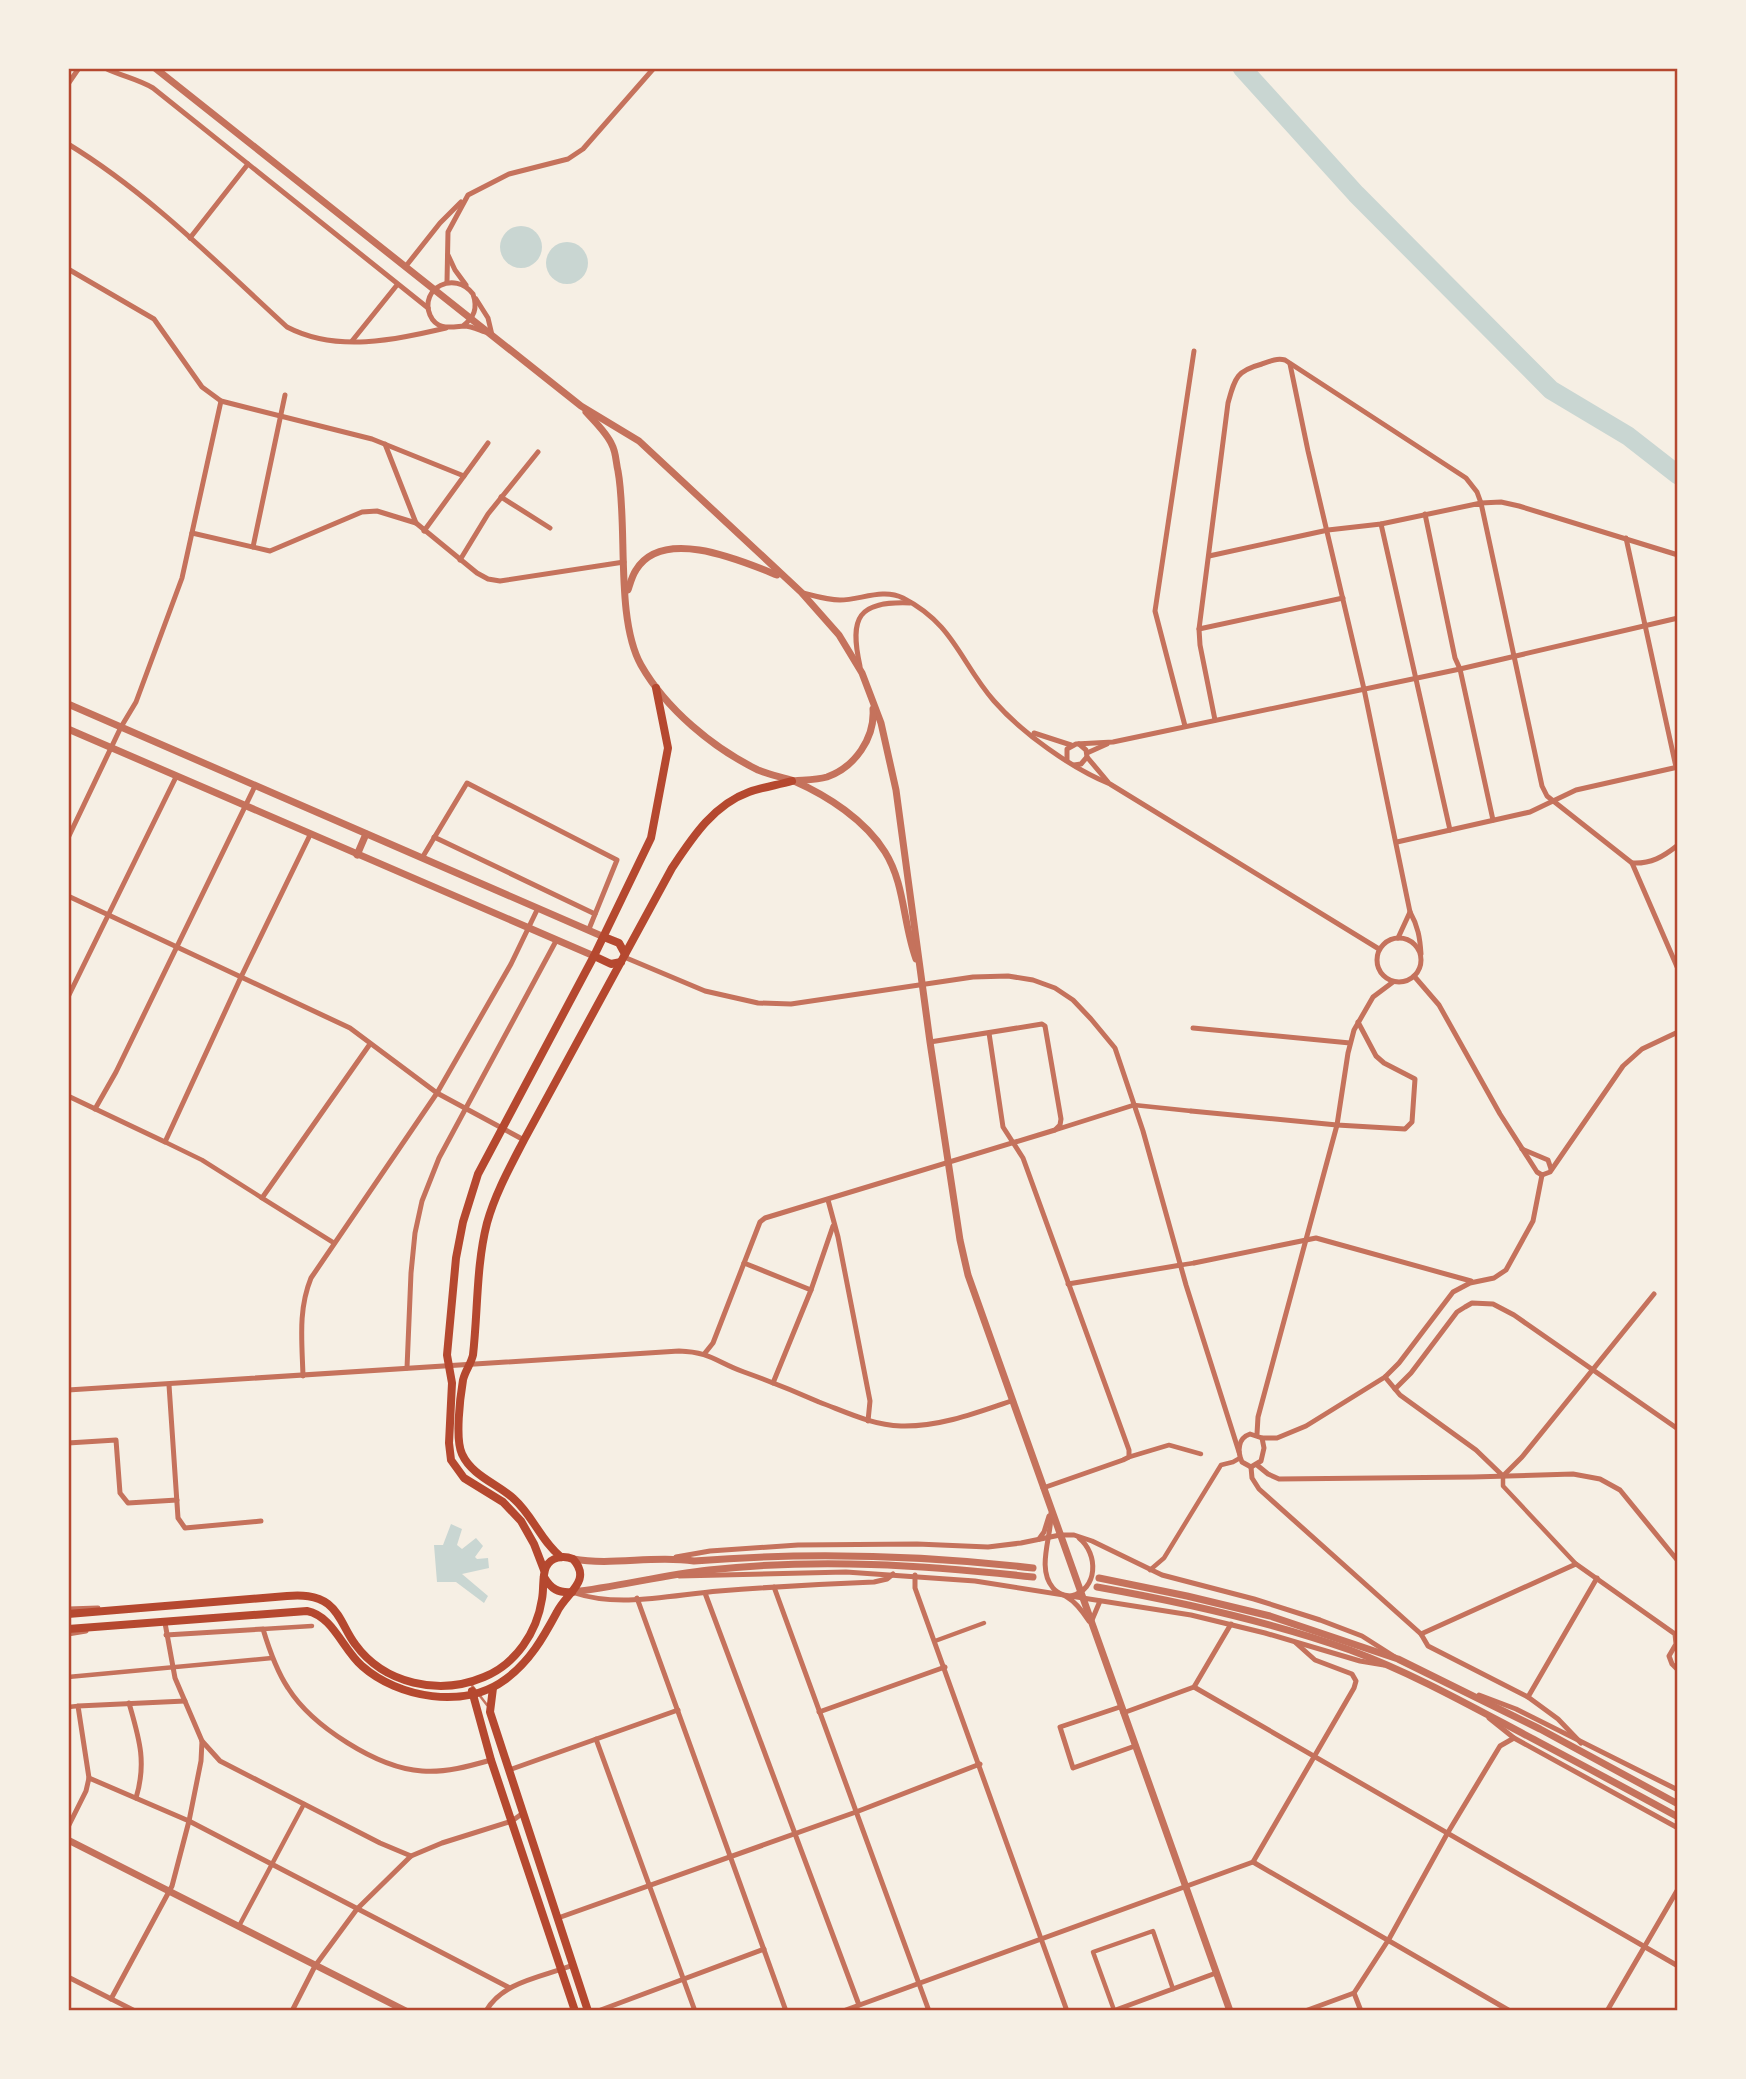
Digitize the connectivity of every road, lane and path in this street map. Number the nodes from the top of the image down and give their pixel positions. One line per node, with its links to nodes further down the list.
1 (79, 68): 5 (street)
2 (105, 68): 7 (street)
3 (654, 68): 8 (street)
4 (158, 70): 11 (street)
5 (68, 84)
6 (68, 144): 9 (street)
7 (248, 164): 9 (street); 14 (street)
8 (468, 195): 10 (street); 11 (street)
9 (190, 239): 22 (street)
10 (447, 252): 13 (street); 16 (street)
11 (406, 266): 15 (street)
12 (68, 269): 26 (street)
13 (447, 282): 15 (street); 16 (street)
14 (397, 285): 17 (street); 22 (street)
15 (434, 289): 17 (street); 18 (street)
16 (472, 292): 18 (street); 21 (street)
17 (428, 308): 20 (street)
18 (472, 319): 19 (street); 21 (street)
19 (463, 326): 20 (street); 21 (street)
20 (446, 328): 22 (street)
21 (492, 335): 27 (street)
22 (352, 341)
23 (1194, 351): 65 (street)
24 (1290, 363): 34 (street); 39 (street); 45 (street)
25 (285, 395): 28 (street)
26 (221, 401): 28 (street); 41 (street)
27 (581, 406): 47 (street); 48 (street)
28 (279, 416): 30 (street); 43 (street)
29 (488, 443): 32 (street)
30 (385, 444): 32 (street); 36 (street)
31 (538, 452): 33 (street)
32 (464, 476): 40 (street)
33 (501, 497): 38 (street); 46 (street)
34 (1481, 503): 35 (street); 42 (street); 56 (street)
35 (1424, 514): 37 (street); 57 (street)
36 (416, 523): 40 (street); 43 (street)
37 (1381, 524): 39 (street); 59 (street)
38 (550, 528)
39 (1328, 530): 45 (street); 51 (street)
40 (424, 531): 46 (street)
41 (192, 533): 43 (street); 66 (street)
42 (1626, 538): 44 (street); 54 (street)
43 (253, 547)
44 (1678, 555)
45 (1209, 556): 55 (street)
46 (460, 560): 47 (street)
47 (624, 562): 50 (street)
48 (783, 578): 49 (street); 50 (street)
49 (801, 592): 52 (street); 58 (street)
50 (626, 594): 60 (street)
51 (1343, 598): 55 (street); 61 (street)
52 (910, 603): 58 (street); 68 (street)
53 (1678, 618): 54 (street)
54 (1644, 626): 56 (street); 74 (street)
55 (1199, 629): 64 (street)
56 (1513, 657): 57 (street); 79 (street)
57 (1460, 669): 59 (street); 81 (street)
58 (862, 673): 62 (street)
59 (1417, 678): 61 (street); 82 (street)
60 (656, 688): 76 (street); 99 (main road)
61 (1364, 689): 64 (street); 87 (street)
62 (873, 701): 76 (street); 107 (street)
63 (68, 704): 66 (street)
64 (1215, 720): 65 (street)
65 (1185, 726): 69 (street)
66 (121, 727): 71 (street); 78 (street)
67 (68, 729): 71 (street)
68 (1027, 731): 70 (street); 73 (street)
69 (1113, 742): 70 (street); 72 (street)
70 (1074, 744): 72 (street); 73 (street)
71 (112, 749): 75 (street); 86 (street)
72 (1087, 755): 73 (street); 77 (street)
73 (1069, 762): 77 (street)
74 (1677, 767): 79 (street)
75 (176, 777): 80 (street); 96 (street)
76 (792, 781): 106 (main road); 107 (street)
77 (1110, 784): 103 (street)
78 (255, 786): 80 (street); 83 (street)
79 (1555, 801): 81 (street); 91 (street)
80 (245, 806): 84 (street); 102 (street)
81 (1493, 820): 82 (street)
82 (1450, 830): 87 (street)
83 (366, 834): 89 (street); 90 (street)
84 (310, 835): 89 (street); 110 (street)
85 (434, 837): 90 (street); 95 (street); 95 (street)
86 (68, 838)
87 (1397, 842): 94 (street)
88 (1678, 845): 91 (street)
89 (357, 855): 97 (street)
90 (422, 858): 93 (street)
91 (1632, 863): 108 (street)
92 (68, 896): 96 (street)
93 (538, 908): 97 (street); 98 (street)
94 (1410, 912): 100 (street); 104 (street)
95 (595, 914): 98 (street)
96 (108, 915): 102 (street); 113 (street)
97 (528, 928): 101 (street); 121 (street)
98 (589, 929): 99 (street)
99 (604, 937): 105 (main road); 106 (main road)
100 (1398, 937): 103 (street); 104 (street)
101 (556, 941): 105 (street); 125 (street)
102 (176, 947): 110 (street); 124 (street)
103 (1379, 949): 111 (street)
104 (1421, 954): 109 (street)
105 (594, 956): 106 (main road); 128 (main road)
106 (624, 958): 112 (street); 130 (main road)
107 (919, 968): 112 (street)
108 (1678, 969)
109 (1414, 976): 111 (street); 134 (street)
110 (241, 977): 120 (street); 131 (street)
111 (1393, 982): 114 (street)
112 (922, 986): 118 (street); 123 (street)
113 (68, 997)
114 (1358, 1022): 119 (street); 127 (street)
115 (1193, 1028): 119 (street)
116 (1678, 1032): 133 (street)
117 (989, 1033): 118 (street); 129 (street); 132 (street)
118 (930, 1042): 136 (street)
119 (1350, 1043): 127 (street)
120 (370, 1044): 121 (street); 140 (street)
121 (437, 1093): 125 (street); 144 (street)
122 (68, 1096): 124 (street)
123 (1134, 1105): 126 (street); 129 (street); 147 (street)
124 (95, 1108): 131 (street)
125 (465, 1108): 128 (street); 155 (street)
126 (1191, 1111): 127 (street)
127 (1337, 1125): 143 (street)
128 (501, 1128): 130 (street); 154 (main road)
129 (1055, 1130): 132 (street)
130 (524, 1140): 153 (main road)
131 (165, 1142): 140 (street)
132 (1012, 1143): 136 (street); 149 (street)
133 (1569, 1144): 135 (street); 138 (street)
134 (1522, 1149): 135 (street); 137 (street)
135 (1544, 1159): 137 (street); 138 (street)
136 (949, 1164): 141 (street); 163 (street)
137 (1536, 1169): 139 (street)
138 (1551, 1169): 139 (street)
139 (1542, 1175): 148 (street)
140 (262, 1198): 144 (street)
141 (828, 1200): 142 (street); 145 (street)
142 (834, 1222): 150 (street); 164 (street)
143 (1307, 1241): 146 (street); 148 (street); 166 (street)
144 (334, 1243): 157 (street)
145 (744, 1263): 150 (street); 152 (street)
146 (1194, 1263): 147 (street)
147 (1181, 1265): 149 (street); 169 (street)
148 (1474, 1282): 158 (street)
149 (1068, 1284): 170 (street)
150 (811, 1290): 159 (street)
151 (1654, 1294): 156 (street)
152 (705, 1353): 153 (street); 159 (street)
153 (471, 1363): 154 (street); 181 (main road)
154 (448, 1364): 155 (street); 187 (main road)
155 (407, 1368): 157 (street)
156 (1592, 1370): 161 (street); 165 (street); 172 (street)
157 (303, 1376): 160 (street)
158 (1385, 1377): 161 (street); 166 (street)
159 (773, 1383): 164 (street)
160 (169, 1385): 162 (street); 174 (street)
161 (1395, 1389): 172 (street)
162 (68, 1390)
163 (1011, 1401): 164 (street); 173 (street)
164 (868, 1421)
165 (1678, 1429)
166 (1259, 1436): 169 (street); 171 (street)
167 (68, 1443): 174 (street)
168 (1201, 1454): 170 (street)
169 (1239, 1455): 171 (street); 186 (street)
170 (1129, 1457): 173 (street)
171 (1254, 1466): 172 (street); 211 (street)
172 (1503, 1476): 184 (street); 185 (street)
173 (1043, 1488): 175 (street)
174 (177, 1500): 176 (street)
175 (1051, 1510): 177 (street); 178 (street); 179 (street); 180 (street)
176 (261, 1521)
177 (1060, 1535): 178 (street); 179 (street); 197 (street)
178 (1074, 1535): 186 (street); 197 (street)
179 (1048, 1537): 180 (street); 198 (street)
180 (1038, 1539): 182 (street)
181 (561, 1557): 183 (main road); 187 (main road)
182 (672, 1558): 183 (street); 189 (street)
183 (573, 1559): 195 (main road)
184 (1678, 1561)
185 (1576, 1564): 192 (street); 211 (street)
186 (1150, 1570): 216 (street)
187 (544, 1573): 195 (main road); 225 (main road)
188 (893, 1574): 189 (street); 190 (street); 193 (street)
189 (673, 1575): 195 (street)
190 (915, 1575): 198 (street); 213 (street)
191 (1099, 1578): 216 (street)
192 (1597, 1578): 220 (street); 226 (street)
193 (774, 1587): 196 (street); 235 (street)
194 (1097, 1587): 217 (street)
195 (572, 1592): 199 (street); 223 (main road)
196 (705, 1593): 199 (street); 257 (street)
197 (1081, 1596): 198 (street); 200 (street); 208 (street)
198 (1068, 1597): 208 (street)
199 (637, 1598): 231 (street)
200 (1100, 1601): 206 (street); 208 (street)
201 (164, 1606): 202 (street); 203 (main road); 225 (main road)
202 (68, 1609)
203 (68, 1614)
204 (164, 1623): 210 (main road); 212 (street); 225 (main road)
205 (985, 1623): 213 (street)
206 (1231, 1624): 214 (street); 224 (street)
207 (312, 1626): 209 (street)
208 (1092, 1626): 232 (street)
209 (263, 1629): 212 (street); 215 (street)
210 (68, 1631)
211 (1421, 1634): 226 (street)
212 (166, 1635): 219 (street)
213 (935, 1641): 218 (street)
214 (1294, 1642): 217 (street); 241 (street)
215 (272, 1658): 219 (street); 242 (street)
216 (1398, 1659): 222 (street)
217 (1388, 1666): 233 (street)
218 (945, 1667): 235 (street); 243 (street)
219 (173, 1669): 221 (street); 227 (street)
220 (1678, 1670)
221 (68, 1677)
222 (1453, 1686): 239 (street); 249 (street)
223 (493, 1688): 225 (main road); 234 (main road)
224 (1194, 1688): 232 (street); 241 (street)
225 (474, 1689): 234 (lane); 242 (main road)
226 (1528, 1697): 239 (street)
227 (185, 1701): 228 (street); 238 (street)
228 (129, 1703): 229 (street); 247 (street)
229 (78, 1706): 230 (street); 245 (street)
230 (68, 1707)
231 (678, 1710): 237 (street); 261 (street)
232 (1121, 1710): 240 (street); 240 (street)
233 (1481, 1711): 236 (street); 252 (street)
234 (491, 1712): 244 (main road)
235 (819, 1712): 250 (street)
236 (1514, 1738): 256 (street); 258 (street)
237 (596, 1739): 244 (street); 264 (street)
238 (202, 1741): 248 (street); 253 (street)
239 (1581, 1743): 246 (street)
240 (1135, 1746): 265 (street)
241 (1315, 1757): 258 (street); 262 (street)
242 (491, 1760): 254 (main road)
243 (979, 1764): 250 (street); 271 (street)
244 (509, 1770): 251 (main road)
245 (89, 1778): 247 (street); 255 (street)
246 (1678, 1790)
247 (136, 1798): 253 (street)
248 (304, 1804): 260 (street); 263 (street)
249 (1678, 1804)
250 (856, 1812): 257 (street); 282 (street)
251 (523, 1813): 254 (street); 269 (main road)
252 (1678, 1817)
253 (189, 1821): 263 (street); 267 (street)
254 (512, 1821): 260 (street); 278 (main road)
255 (68, 1827)
256 (1678, 1828)
257 (794, 1833): 261 (street); 287 (street)
258 (1447, 1834): 272 (street); 273 (street)
259 (68, 1840): 267 (street)
260 (411, 1856): 268 (street)
261 (731, 1856): 264 (street); 274 (street)
262 (1253, 1862): 265 (street); 272 (street)
263 (272, 1864): 268 (street); 270 (street)
264 (649, 1885): 269 (street); 281 (street)
265 (1185, 1885): 271 (street); 279 (street)
266 (1678, 1889): 273 (street)
267 (169, 1891): 270 (street); 286 (street)
268 (357, 1909): 276 (street); 283 (street)
269 (558, 1918): 275 (main road)
270 (238, 1927): 276 (street)
271 (1043, 1939): 282 (street); 299 (street)
272 (1389, 1939): 285 (street); 304 (street)
273 (1643, 1947): 277 (street); 305 (street)
274 (764, 1949): 281 (street); 296 (street)
275 (573, 1965): 278 (street); 293 (main road)
276 (315, 1966): 289 (street); 290 (street)
277 (1678, 1966)
278 (561, 1969): 283 (street); 292 (main road)
279 (1216, 1973): 284 (street); 301 (street)
280 (68, 1976): 286 (street)
281 (683, 1979): 294 (street); 295 (street)
282 (919, 1984): 287 (street); 298 (street)
283 (508, 1987): 291 (street)
284 (1173, 1989): 300 (street); 300 (street)
285 (1354, 1993): 302 (street); 303 (street)
286 (111, 1999): 288 (street)
287 (859, 2005): 297 (street)
288 (135, 2011)
289 (292, 2011)
290 (406, 2011)
291 (486, 2011)
292 (575, 2011)
293 (588, 2011)
294 (598, 2011)
295 (695, 2011)
296 (786, 2011)
297 (843, 2011)
298 (929, 2011)
299 (1067, 2011)
300 (1114, 2011)
301 (1230, 2011)
302 (1306, 2011)
303 (1361, 2011)
304 (1510, 2011)
305 (1607, 2011)

